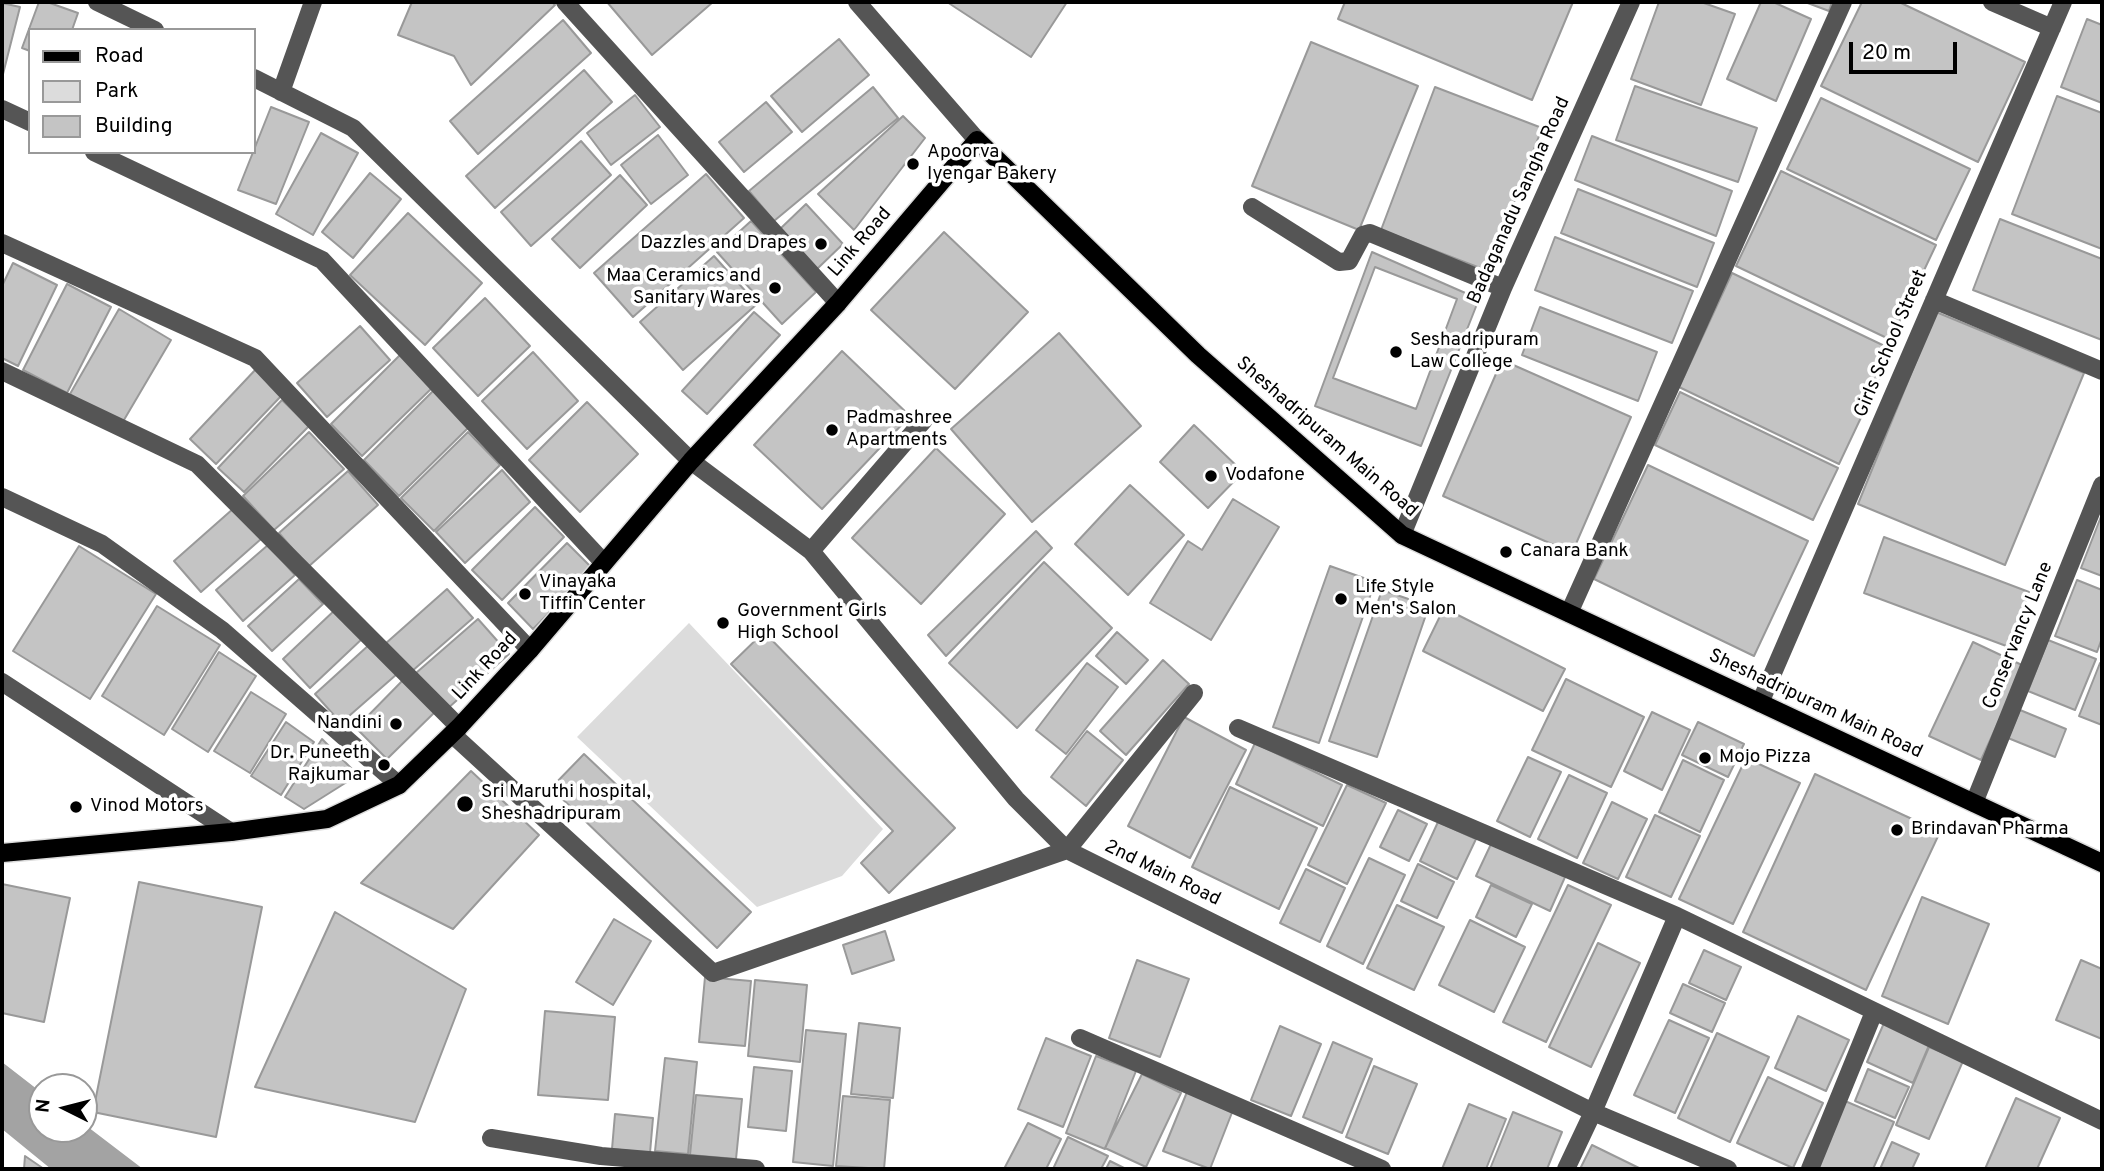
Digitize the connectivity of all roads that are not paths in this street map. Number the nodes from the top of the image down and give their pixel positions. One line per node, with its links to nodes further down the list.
1 (97, 2): 9 (street)
2 (313, 2): 12 (street)
3 (565, 2): 21 (street)
4 (857, 2): 15 (street, Sheshadripuram Main Road)
5 (1631, 2): 19 (street, Badaganadu Sangha Road)
6 (1843, 2): 31 (street)
7 (1992, 2): 10 (street)
8 (2063, 2): 10 (street, Girls School Street)
9 (151, 28)
10 (2052, 28): 20 (street, Girls School Street)
11 (256, 79): 12 (street, 2nd Main Road)
12 (281, 92): 25 (street, 2nd Main Road)
13 (2, 108): 14 (street)
14 (28, 121)
15 (977, 141): 21 (main road, Link Road); 28 (main road, Sheshadripuram Main Road)
16 (98, 154): 30 (street)
17 (1252, 207): 19 (street)
18 (2, 243): 32 (street)
19 (1503, 288): 28 (street, Badaganadu Sangha Road)
20 (1934, 300): 23 (street); 35 (street, Girls School Street)
21 (838, 303): 25 (main road, Link Road)
22 (2, 371): 37 (street)
23 (2102, 371)
24 (924, 420): 29 (street)
25 (691, 461): 29 (street, 2nd Main Road); 30 (main road, Link Road)
26 (2102, 485): 39 (street, Conservancy Lane)
27 (2, 497): 38 (street)
28 (1402, 535): 31 (main road, Sheshadripuram Main Road)
29 (811, 551): 41 (street, 2nd Main Road)
30 (604, 563): 32 (main road, Link Road)
31 (1569, 613): 35 (main road, Sheshadripuram Main Road)
32 (530, 650): 37 (main road, Link Road)
33 (2, 682): 40 (street)
34 (1194, 693): 41 (street)
35 (1760, 703): 39 (main road, Sheshadripuram Main Road)
36 (1238, 728): 44 (street)
37 (455, 730): 38 (main road, Link Road); 41 (street)
38 (399, 785): 40 (main road, Link Road)
39 (1974, 803): 43 (main road, Sheshadripuram Main Road)
40 (231, 832): 42 (main road, Link Road)
41 (1067, 850): 47 (street, 2nd Main Road)
42 (2, 853)
43 (2102, 863)
44 (1677, 916): 45 (street); 47 (street)
45 (1874, 1012): 48 (street); 56 (street)
46 (1080, 1038): 53 (street)
47 (1593, 1112): 54 (street); 55 (street, 2nd Main Road)
48 (2102, 1121)
49 (491, 1138): 50 (street)
50 (600, 1163): 51 (street)
51 (678, 1165): 52 (street)
52 (757, 1169)
53 (1382, 1169)
54 (1566, 1169)
55 (1728, 1169)
56 (1810, 1169)

